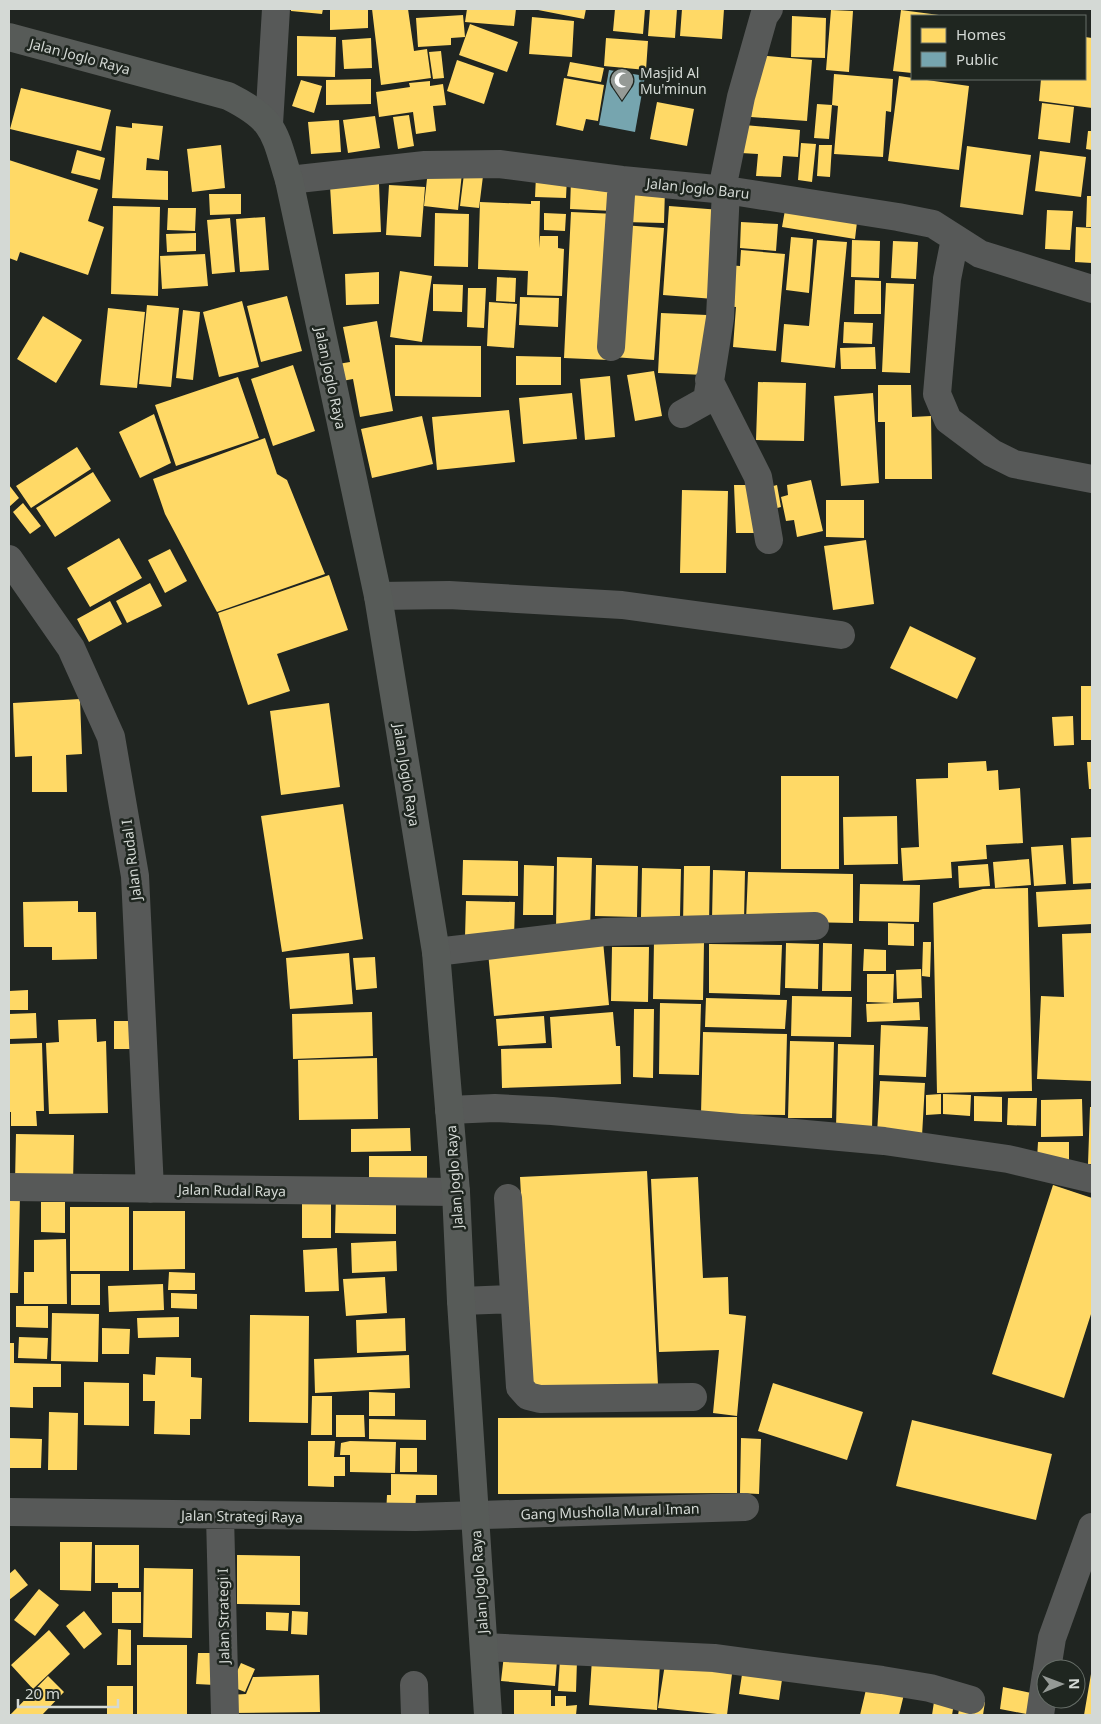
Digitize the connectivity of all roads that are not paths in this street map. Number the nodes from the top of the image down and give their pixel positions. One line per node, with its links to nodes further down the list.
1 (276, 9): 4 (street)
2 (769, 9): 7 (street)
3 (9, 37): 4 (main road, Jalan Joglo Raya)
4 (269, 124): 5 (main road, Jalan Joglo Raya)
5 (289, 180): 6 (street, Jalan Joglo Baru); 16 (main road, Jalan Joglo Raya)
6 (622, 180): 7 (street, Jalan Joglo Baru); 10 (street)
7 (724, 189): 8 (street, Jalan Joglo Baru); 11 (street)
8 (955, 239): 9 (street, Jalan Joglo Baru); 13 (street)
9 (1092, 289)
10 (611, 347)
11 (709, 380): 12 (street); 14 (street)
12 (682, 414)
13 (1092, 479)
14 (769, 540)
15 (9, 559): 23 (street, Jalan Rudal I)
16 (378, 596): 17 (street); 19 (main road, Jalan Joglo Raya)
17 (841, 635)
18 (815, 926): 19 (street)
19 (436, 952): 20 (main road, Jalan Joglo Raya)
20 (449, 1110): 21 (street); 24 (main road, Jalan Joglo Raya)
21 (1092, 1179)
22 (9, 1186): 23 (street, Jalan Rudal Raya)
23 (150, 1189): 24 (street, Jalan Rudal Raya)
24 (456, 1192): 27 (main road, Jalan Joglo Raya)
25 (508, 1198): 26 (street)
26 (513, 1299): 27 (street); 28 (street)
27 (460, 1301): 31 (main road, Jalan Joglo Raya)
28 (694, 1397)
29 (746, 1507): 31 (street, Gang Musholla Mural Iman)
30 (9, 1512): 32 (street, Jalan Strategi Raya)
31 (475, 1515): 32 (street, Jalan Strategi Raya); 34 (main road, Jalan Joglo Raya)
32 (220, 1516): 38 (street, Jalan Strategi I)
33 (1092, 1527): 35 (street)
34 (484, 1647): 37 (street); 40 (main road, Jalan Joglo Raya)
35 (1049, 1659)
36 (414, 1686): 39 (street)
37 (971, 1700)
38 (225, 1715)
39 (415, 1715)
40 (488, 1715)

